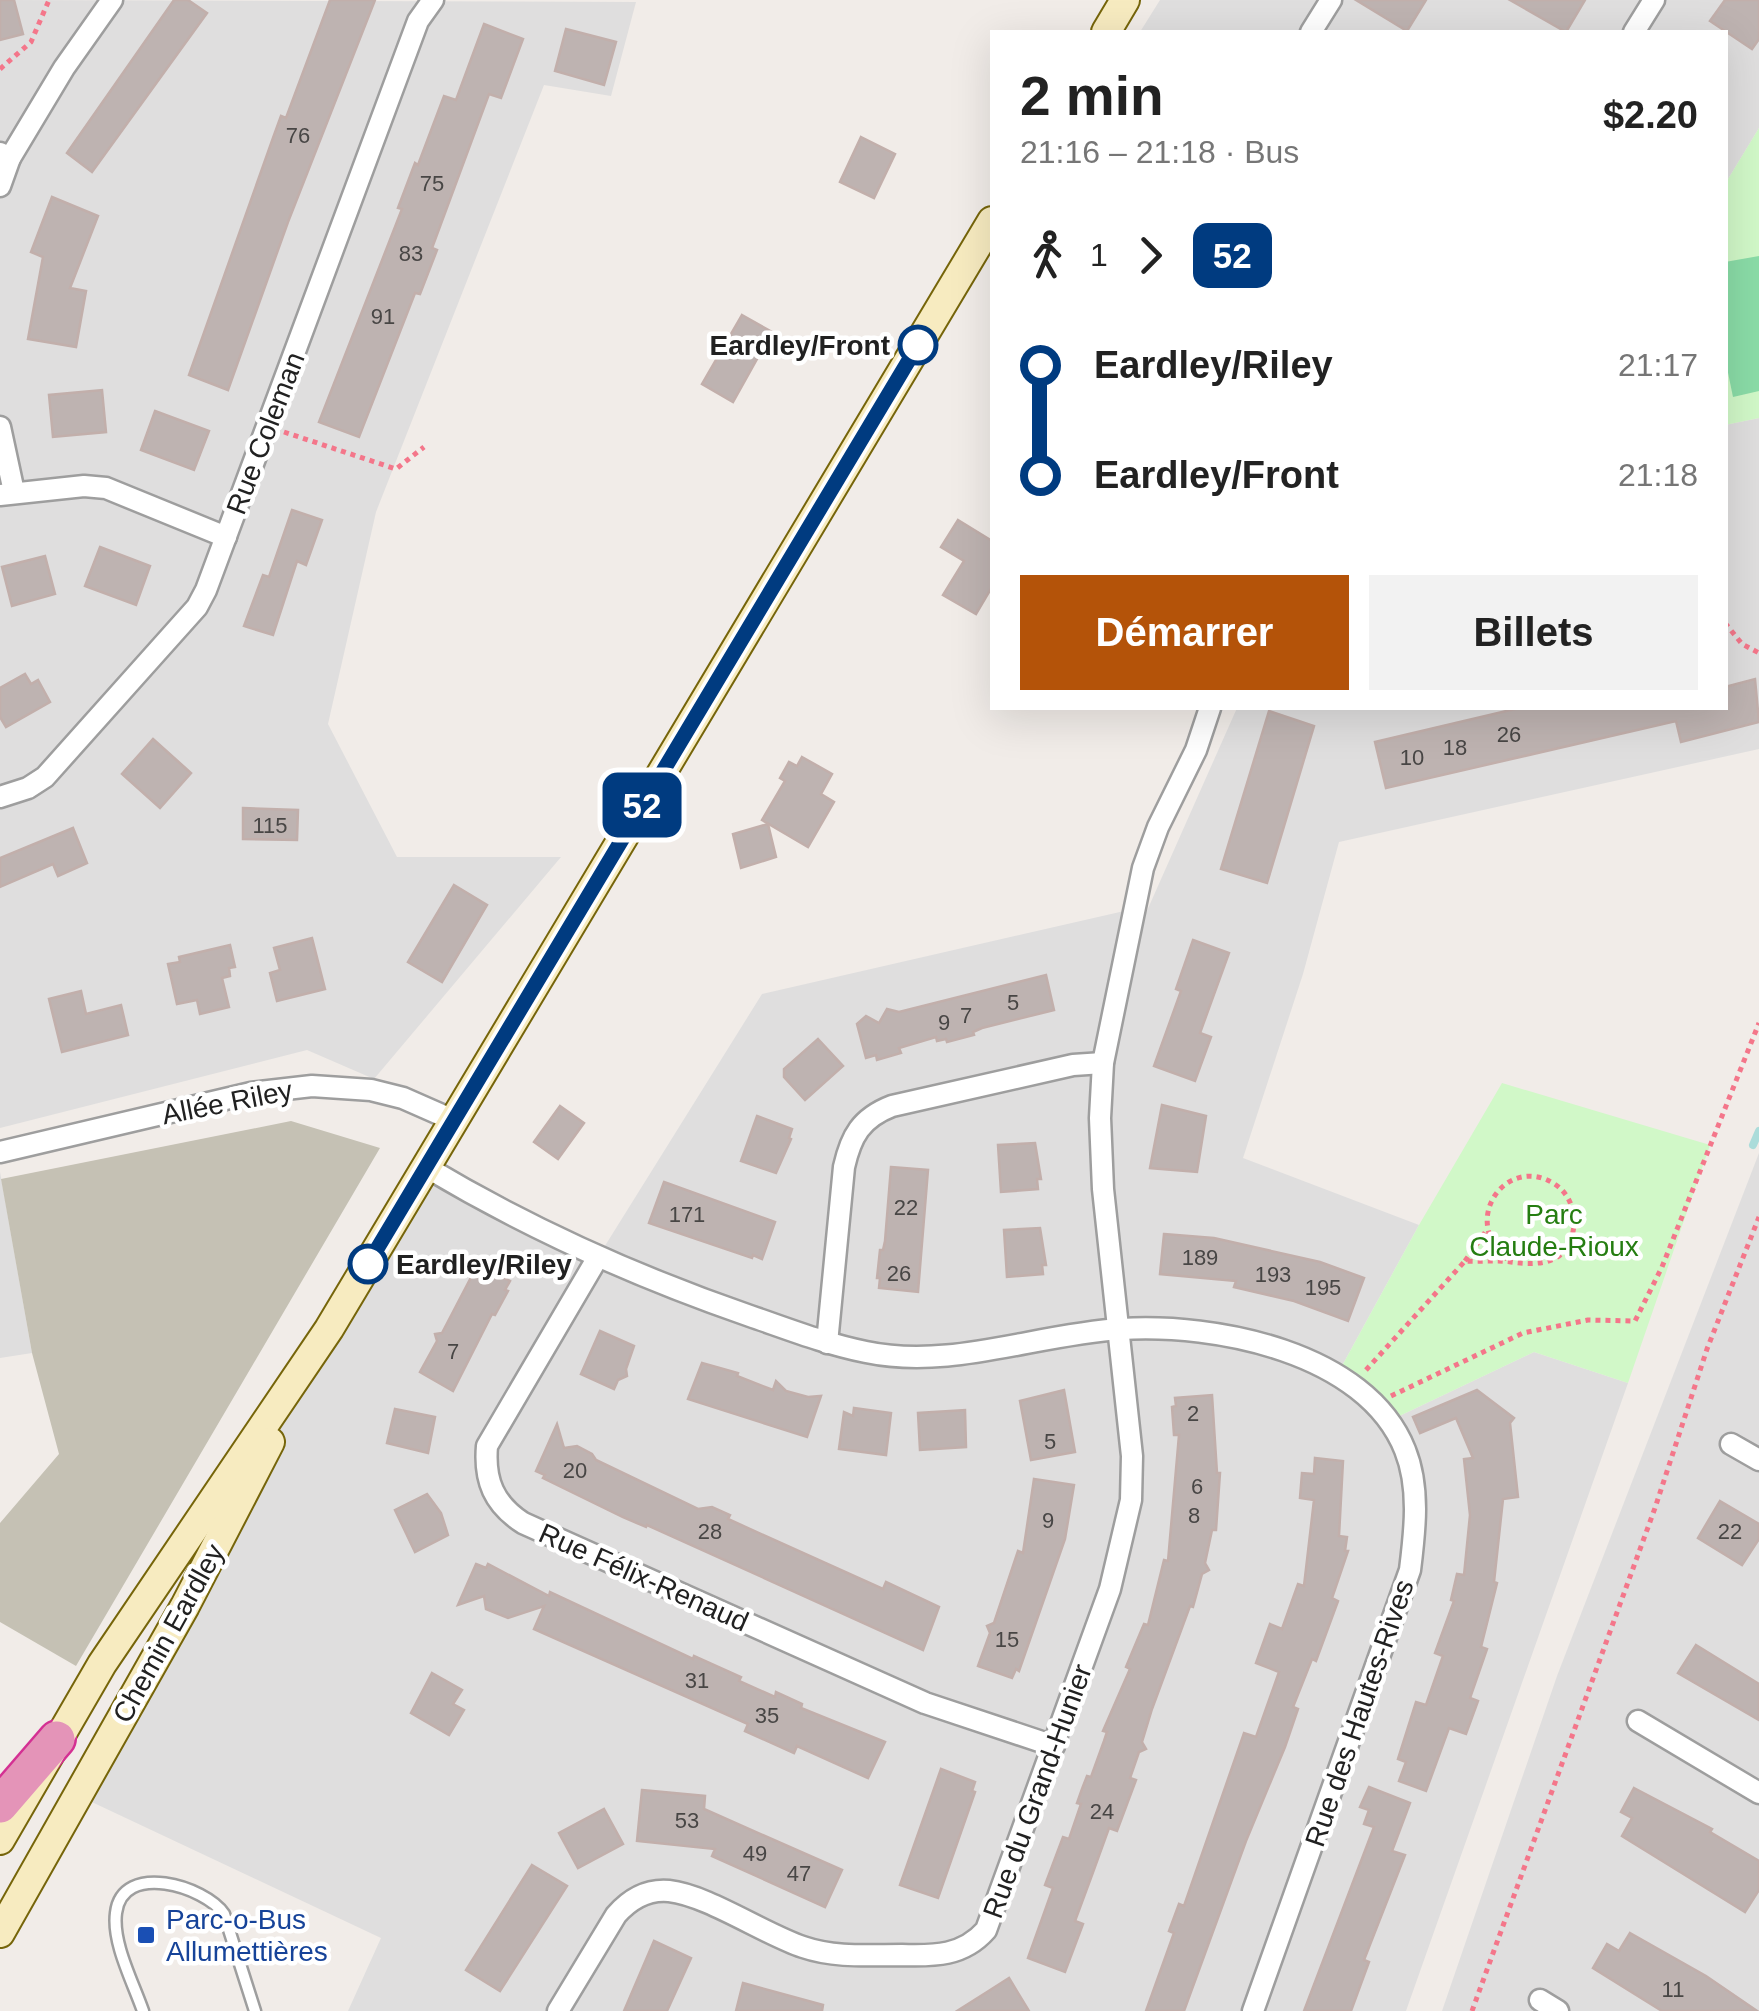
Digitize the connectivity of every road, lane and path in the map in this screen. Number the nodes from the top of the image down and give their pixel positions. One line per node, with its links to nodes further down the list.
1 (41, 0): 7 (path)
2 (112, 0): 12 (street)
3 (433, 0): 16 (street, Rue Coleman)
4 (1125, 0): 8 (main road)
5 (1331, 0): 9 (street)
6 (1654, 0): 10 (street)
7 (48, 4): 11 (path)
8 (1107, 30)
9 (1312, 30)
10 (1635, 30)
11 (0, 69)
12 (5, 156): 13 (street)
13 (0, 186)
14 (990, 224): 26 (main road, Chemin Eardley)
15 (0, 426): 18 (street)
16 (268, 426): 17 (path); 19 (street, Rue Coleman)
17 (424, 447)
18 (7, 493): 19 (street)
19 (226, 536): 23 (street, Rue Coleman)
20 (1728, 627): 21 (path)
21 (1759, 653)
22 (1209, 710): 25 (street, Rue du Grand-Hunier)
23 (0, 797)
24 (1759, 1022): 38 (path)
25 (1103, 1063): 34 (street, Rue du Grand-Hunier); 36 (street)
26 (452, 1120): 27 (street, Allée Riley); 28 (main road, Chemin Eardley)
27 (0, 1152)
28 (426, 1167): 31 (street, Rue des Hautes-Rives); 35 (main road, Chemin Eardley)
29 (1759, 1217): 52 (path)
30 (1487, 1231): 32 (path); 33 (path); 33 (path)
31 (598, 1257): 36 (street, Rue des Hautes-Rives); 43 (street, Rue Félix-Renaud)
32 (1465, 1262): 33 (path); 37 (path)
33 (1512, 1262)
34 (1120, 1329): 36 (street, Rue des Hautes-Rives); 37 (street, Rue des Hautes-Rives); 43 (street, Rue du Grand-Hunier)
35 (328, 1330): 42 (main road, Chemin Eardley); 47 (main road, Chemin Eardley)
36 (827, 1343)
37 (1352, 1384): 38 (street, Rue des Hautes-Rives)
38 (1375, 1404): 51 (street, Rue des Hautes-Rives)
39 (1731, 1444): 40 (street)
40 (1759, 1460)
41 (1638, 1721): 44 (street)
42 (57, 1739): 45 (highway); 46 (main road, Chemin Eardley)
43 (1054, 1746): 50 (street, Rue du Grand-Hunier)
44 (1759, 1794)
45 (0, 1804)
46 (0, 1840)
47 (0, 1933)
48 (143, 2011): 49 (lane)
49 (255, 2011)
50 (558, 2011)
51 (1253, 2011)
52 (1472, 2011)

